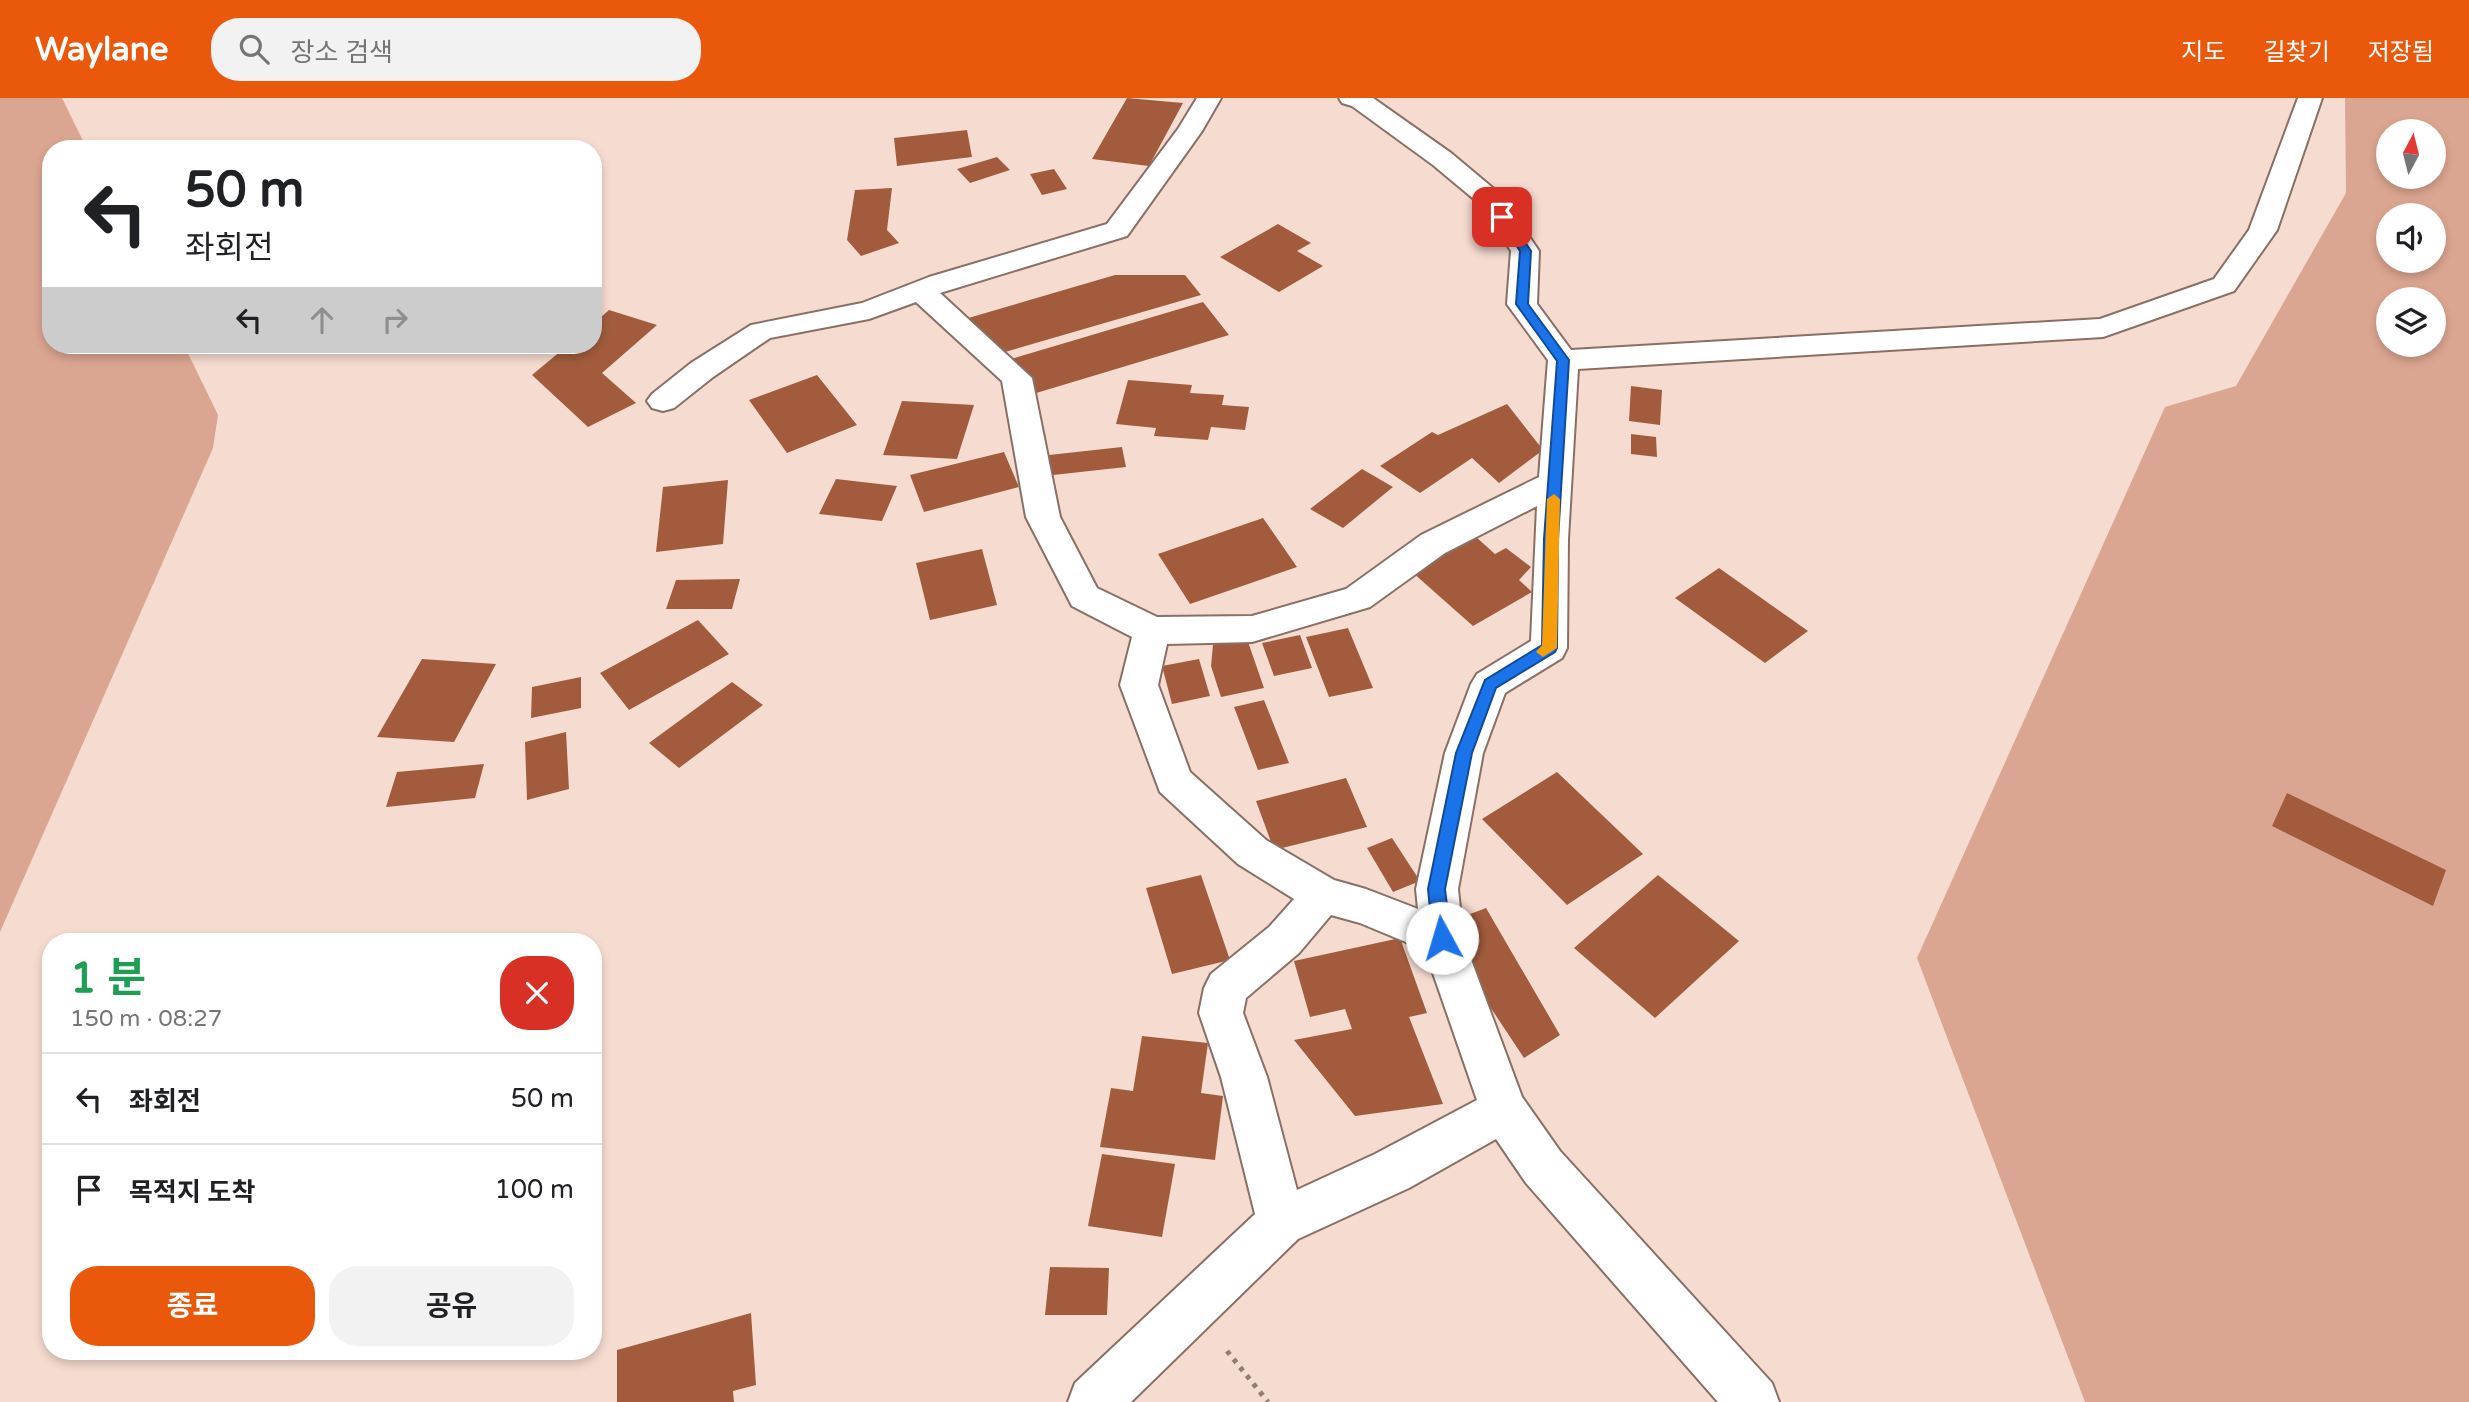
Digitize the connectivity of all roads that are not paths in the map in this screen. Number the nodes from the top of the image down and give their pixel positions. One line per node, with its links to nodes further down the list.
1 (1209, 98): 4 (street)
2 (1351, 98): 5 (street)
3 (2310, 98): 5 (street)
4 (920, 290): 6 (street); 8 (street)
5 (1563, 360): 7 (street)
6 (663, 401)
7 (1555, 483): 8 (street); 10 (street)
8 (1152, 631): 9 (street)
9 (1323, 895): 10 (street); 12 (street)
10 (1442, 938): 11 (street)
11 (1504, 1110): 12 (street); 14 (street)
12 (1281, 1222): 13 (street)
13 (1094, 1402)
14 (1753, 1402)

